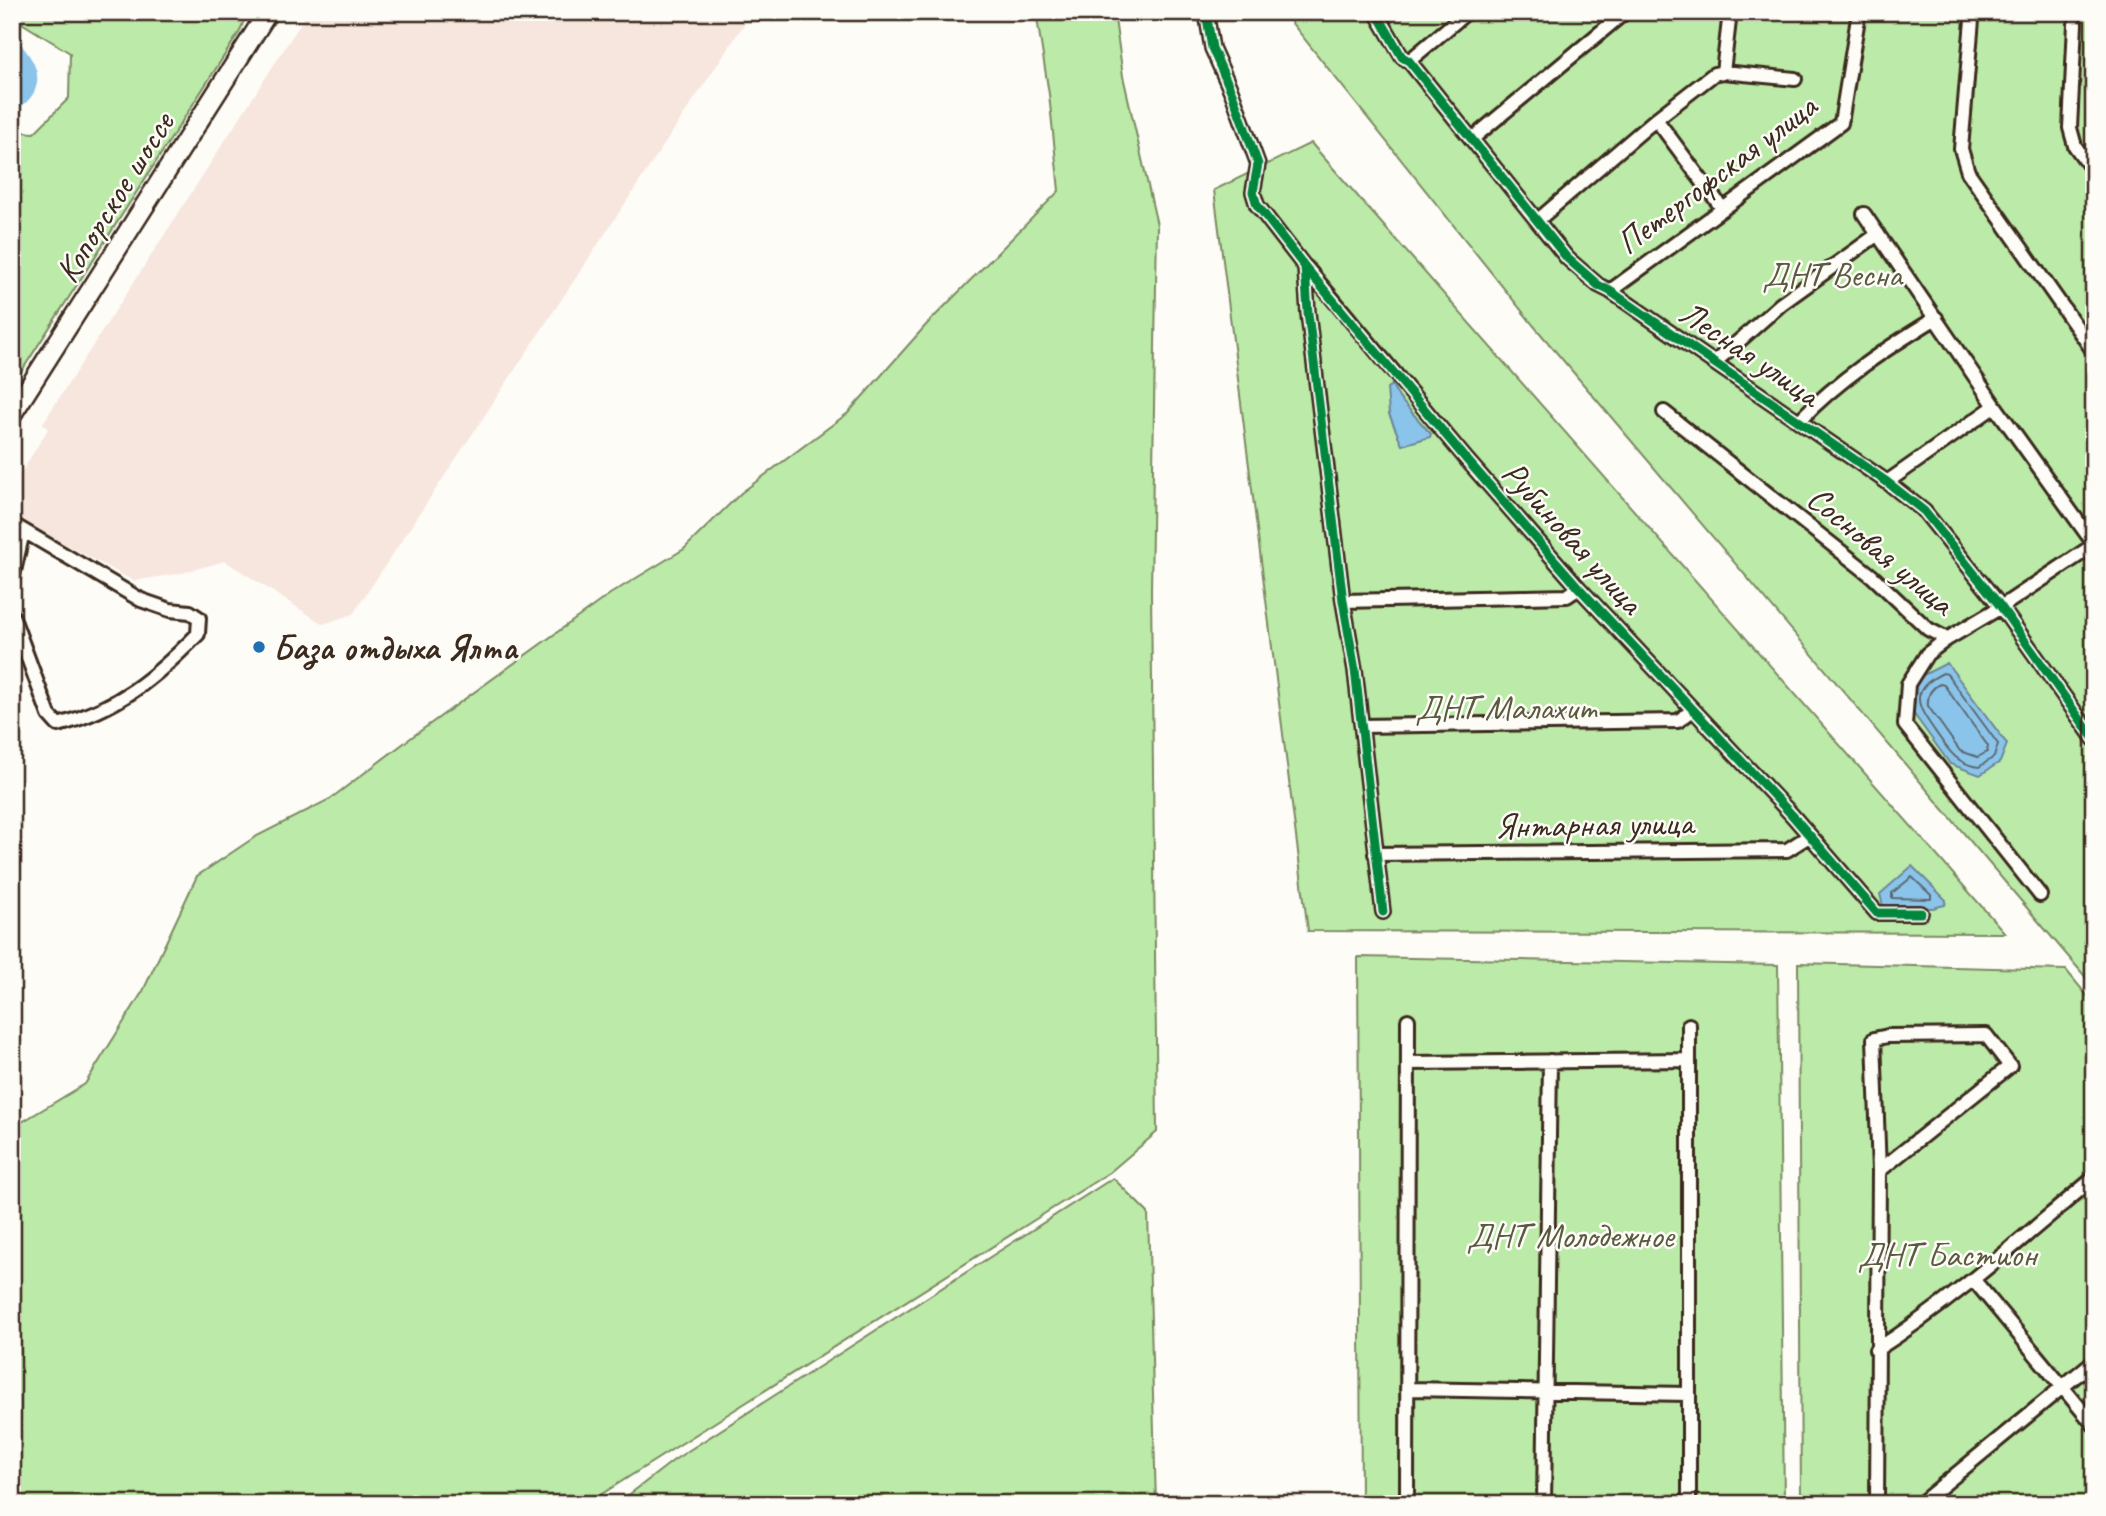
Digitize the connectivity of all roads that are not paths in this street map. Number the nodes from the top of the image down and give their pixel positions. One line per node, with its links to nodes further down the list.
1 (268, 12): 27 (main road, Копорское шоссе)
2 (1206, 12): 20 (street, Рубиновая улица)
3 (1376, 12): 10 (street, Лесная улица)
4 (1467, 12): 10 (street)
5 (1625, 12): 14 (street)
6 (1730, 12): 11 (street)
7 (1859, 12): 16 (street, Петергофская улица)
8 (1972, 20): 23 (street)
9 (2075, 24): 15 (street)
10 (1409, 61): 14 (street, Лесная улица)
11 (1723, 72): 12 (street); 13 (street)
12 (1796, 79)
13 (1656, 119): 16 (street); 18 (street)
14 (1472, 139): 18 (street, Лесная улица)
15 (2094, 173)
16 (1722, 208): 21 (street, Петергофская улица)
17 (1864, 214): 19 (street)
18 (1538, 220): 21 (street, Лесная улица)
19 (1878, 234): 22 (street); 24 (street)
20 (1305, 267): 33 (street, Рубиновая улица); 34 (street)
21 (1609, 291): 24 (street, Лесная улица)
22 (1936, 318): 25 (street); 28 (street)
23 (2094, 352)
24 (1714, 363): 28 (street, Лесная улица)
25 (1995, 406): 29 (street); 31 (street)
26 (1664, 412): 37 (street, Сосновая улица)
27 (12, 414)
28 (1799, 421): 29 (street, Лесная улица)
29 (1887, 482): 35 (street, Лесная улица)
30 (18, 528): 32 (street); 36 (street)
31 (2094, 544): 35 (street)
32 (12, 580)
33 (1579, 588): 34 (street); 38 (street, Рубиновая улица)
34 (1343, 601): 39 (street)
35 (2001, 607): 37 (street); 40 (street, Лесная улица)
36 (12, 615)
37 (1947, 639): 43 (street, Сосновая улица)
38 (1693, 710): 39 (street); 41 (street, Рубиновая улица)
39 (1362, 726): 42 (street)
40 (2094, 739)
41 (1809, 836): 42 (street, Янтарная улица); 45 (street, Рубиновая улица)
42 (1375, 854): 44 (street)
43 (2040, 895)
44 (1383, 912)
45 (1921, 914)
46 (1408, 1020): 50 (street)
47 (1689, 1025): 48 (street)
48 (1689, 1060): 49 (street); 59 (street)
49 (1550, 1062): 50 (street); 58 (street)
50 (1408, 1063): 57 (street)
51 (1879, 1171): 51 (street); 54 (street)
52 (2094, 1178): 53 (street)
53 (1973, 1279): 54 (street); 56 (street)
54 (1876, 1350): 64 (street)
55 (2094, 1361): 56 (street)
56 (2063, 1388): 60 (street); 65 (street)
57 (1407, 1389): 58 (street); 61 (street)
58 (1544, 1391): 59 (street); 62 (street)
59 (1689, 1394): 63 (street)
60 (2094, 1425)
61 (1407, 1504)
62 (1544, 1504)
63 (1689, 1504)
64 (1877, 1504)
65 (1920, 1504)

